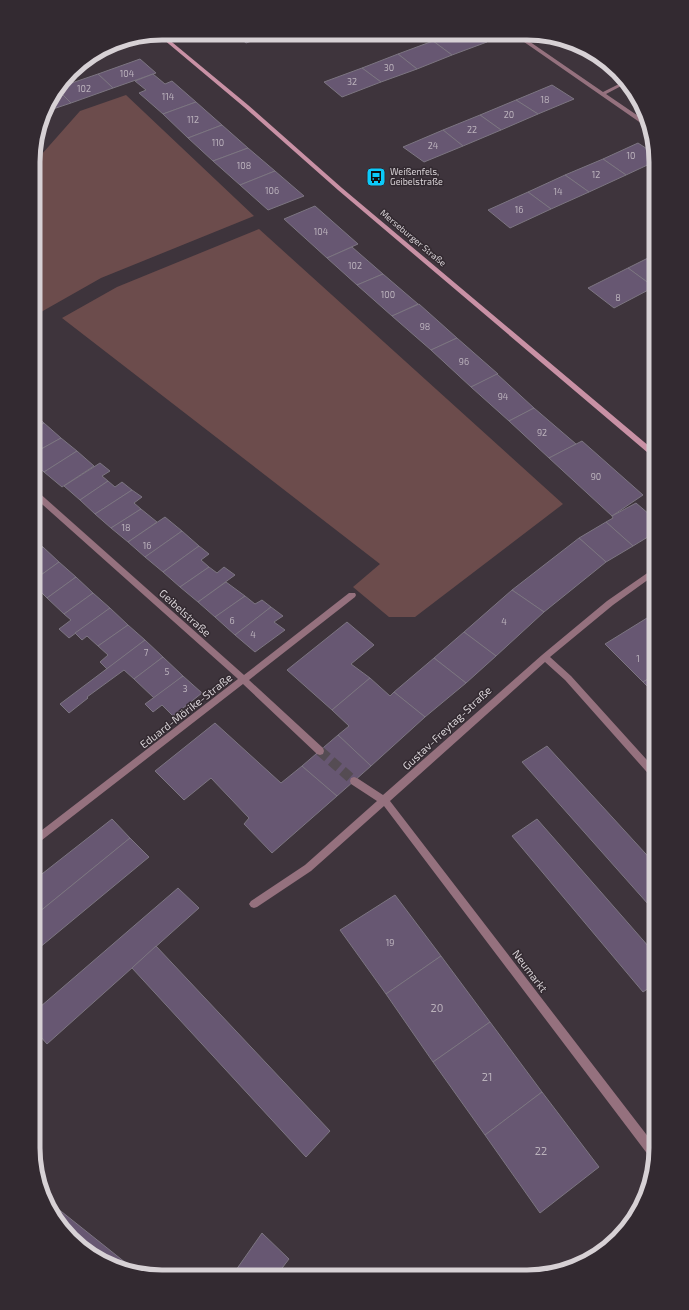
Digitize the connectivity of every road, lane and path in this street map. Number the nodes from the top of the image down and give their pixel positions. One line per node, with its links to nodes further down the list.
1 (166, 40): 6 (main road, Merseburger Straße)
2 (523, 40): 4 (street)
3 (621, 84): 4 (street)
4 (602, 94): 5 (street)
5 (642, 122)
6 (649, 450)
7 (40, 498): 11 (street, Geibelstraße)
8 (649, 575): 10 (street, Gustav-Freytag-Straße)
9 (352, 595): 11 (street, Eduard-Mörike-Straße)
10 (545, 657): 13 (street); 15 (street, Gustav-Freytag-Straße)
11 (244, 680): 12 (street, Geibelstraße); 16 (street, Eduard-Mörike-Straße)
12 (320, 751)
13 (649, 768)
14 (354, 781): 15 (street)
15 (385, 801): 17 (street, Gustav-Freytag-Straße); 18 (street, Neumarkt)
16 (40, 838)
17 (254, 904)
18 (649, 1147)

